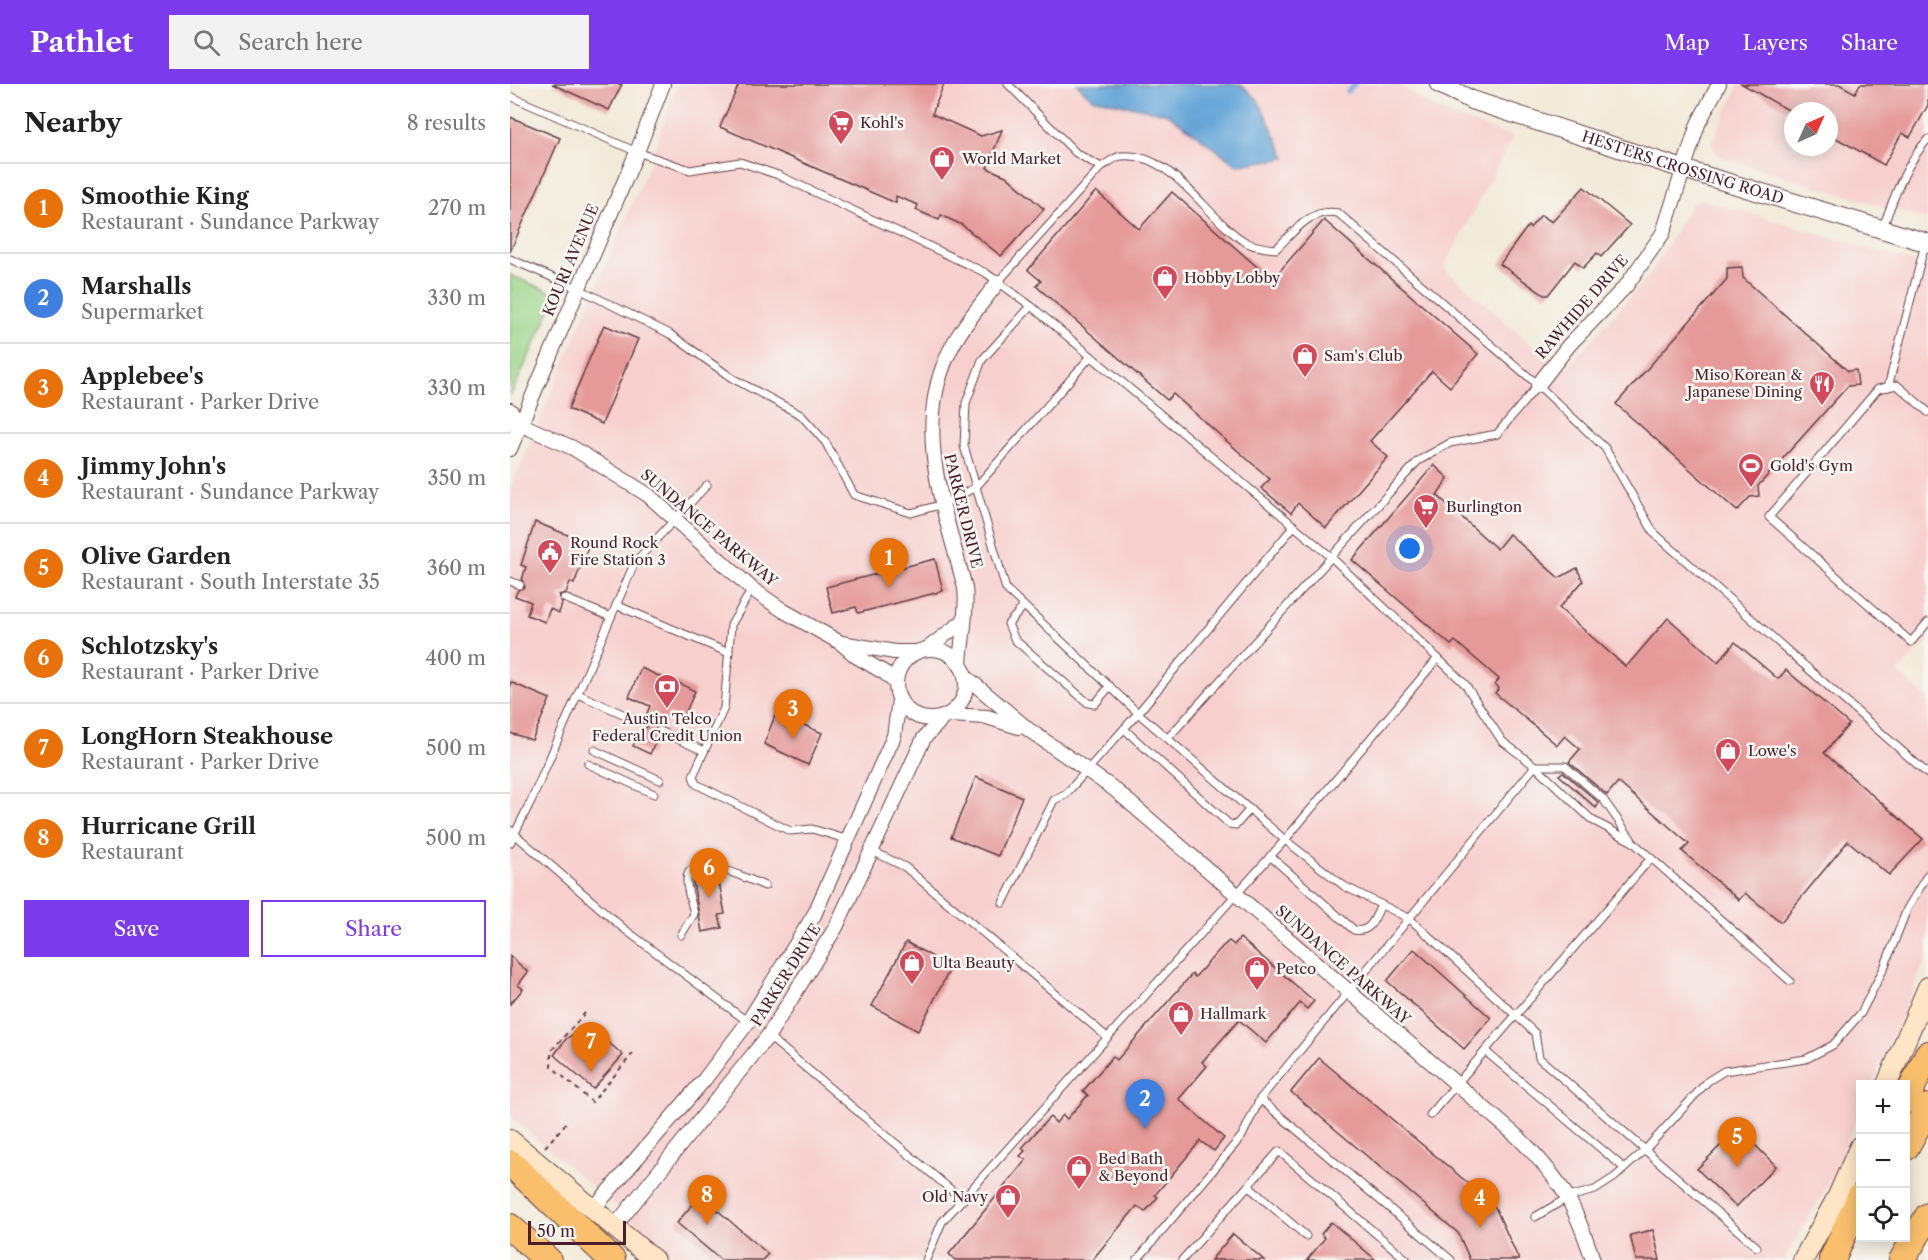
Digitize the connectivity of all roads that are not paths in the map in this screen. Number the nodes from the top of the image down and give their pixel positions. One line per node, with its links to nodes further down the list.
1 (663, 84): 7 (street, KOURI AVENUE)
2 (1008, 84): 8 (lane)
3 (1439, 84): 9 (street, HESTERS CROSSING ROAD)
4 (1719, 84): 9 (street, RAWHIDE DRIVE)
5 (510, 96): 7 (lane)
6 (1928, 139): 10 (lane)
7 (637, 152): 13 (lane); 14 (street, KOURI AVENUE)
8 (1101, 167): 13 (lane); 17 (lane)
9 (1683, 169): 10 (street, HESTERS CROSSING ROAD); 17 (street, RAWHIDE DRIVE)
10 (1883, 228): 11 (street, HESTERS CROSSING ROAD)
11 (1927, 242): 18 (lane)
12 (510, 259): 14 (lane)
13 (998, 282): 15 (lane); 25 (street, PARKER DRIVE)
14 (577, 288): 21 (street, KOURI AVENUE); 25 (lane)
15 (1031, 306): 16 (lane); 24 (lane)
16 (1091, 356): 24 (lane); 27 (lane)
17 (1538, 385): 28 (lane); 59 (lane)
18 (1888, 387): 20 (lane); 37 (lane)
19 (510, 410): 21 (street, SUNDANCE PARKWAY)
20 (1928, 412)
21 (516, 424): 22 (street, KOURI AVENUE); 26 (street, SUNDANCE PARKWAY)
22 (510, 449)
23 (707, 485): 26 (lane)
24 (976, 488): 25 (lane); 34 (lane)
25 (944, 504): 36 (street, PARKER DRIVE)
26 (676, 519): 31 (street, SUNDANCE PARKWAY); 33 (lane)
27 (1294, 526): 28 (lane); 47 (lane)
28 (1330, 556): 41 (lane); 53 (lane)
29 (510, 581): 30 (lane)
30 (520, 585)
31 (752, 589): 38 (street, SUNDANCE PARKWAY); 40 (lane)
32 (564, 598): 35 (lane)
33 (616, 605): 35 (lane); 40 (lane)
34 (1024, 606): 44 (lane); 44 (lane)
35 (611, 617): 45 (lane)
36 (962, 622): 39 (street); 42 (street, PARKER DRIVE)
37 (1928, 622)
38 (842, 643): 39 (street, SUNDANCE PARKWAY); 43 (street, SUNDANCE PARKWAY)
39 (922, 650): 42 (street); 43 (street)
40 (729, 653): 55 (lane)
41 (1438, 658): 57 (lane); 65 (lane)
42 (962, 670): 48 (street); 51 (street, SUNDANCE PARKWAY)
43 (896, 683): 46 (street)
44 (1110, 686): 47 (lane)
45 (578, 694): 49 (lane); 63 (lane)
46 (899, 700): 48 (street); 64 (street, PARKER DRIVE)
47 (1138, 712): 50 (lane); 53 (lane)
48 (946, 716): 51 (street, SUNDANCE PARKWAY); 68 (street, PARKER DRIVE)
49 (643, 723)
50 (1124, 729): 58 (lane); 62 (lane)
51 (1029, 730): 58 (street, SUNDANCE PARKWAY)
52 (660, 731): 55 (lane)
53 (1168, 738): 62 (lane)
54 (594, 750): 60 (lane)
55 (704, 751): 64 (lane)
56 (588, 764): 61 (lane)
57 (1535, 766): 66 (lane); 66 (lane); 76 (lane)
58 (1088, 769): 73 (street, SUNDANCE PARKWAY); 74 (lane)
59 (1928, 774)
60 (660, 780)
61 (654, 794)
62 (1250, 809): 65 (lane)
63 (512, 832): 67 (lane); 82 (lane)
64 (849, 840): 68 (street); 82 (street, PARKER DRIVE)
65 (1286, 840): 69 (lane); 75 (lane)
66 (1633, 842): 70 (lane)
67 (510, 843)
68 (872, 851): 83 (street, PARKER DRIVE); 84 (lane)
69 (1270, 856): 73 (lane); 75 (lane)
70 (1651, 858): 78 (lane); 81 (lane)
71 (1928, 874): 95 (lane)
72 (765, 886): 77 (lane)
73 (1235, 893): 79 (street, SUNDANCE PARKWAY); 84 (lane)
74 (1003, 903)
75 (1381, 905): 76 (lane)
76 (1410, 919): 79 (lane); 81 (lane)
77 (681, 936)
78 (1790, 981)
79 (1350, 992): 88 (street, SUNDANCE PARKWAY); 90 (lane)
80 (1925, 994): 87 (main road)
81 (1515, 1015): 85 (lane); 95 (lane)
82 (748, 1022): 83 (street); 104 (street, PARKER DRIVE)
83 (768, 1036): 102 (lane); 107 (street, PARKER DRIVE)
84 (1107, 1037): 102 (lane)
85 (1485, 1051): 88 (lane); 98 (lane)
86 (1928, 1054): 89 (highway)
87 (1889, 1080)
88 (1456, 1084): 92 (lane); 101 (street, SUNDANCE PARKWAY)
89 (1910, 1090)
90 (1260, 1099): 117 (lane); 120 (lane)
91 (1928, 1107): 93 (highway)
92 (1430, 1115)
93 (1910, 1138)
94 (510, 1140): 104 (main road)
95 (1644, 1151): 98 (lane); 111 (lane)
96 (1856, 1155): 122 (main road)
97 (510, 1163): 114 (highway)
98 (1624, 1168): 101 (lane)
99 (510, 1178): 113 (highway)
100 (1248, 1186): 110 (lane); 118 (lane); 119 (lane)
101 (1569, 1197): 106 (lane); 121 (street, SUNDANCE PARKWAY)
102 (963, 1200): 116 (lane)
103 (1856, 1206): 123 (highway)
104 (594, 1208): 107 (main road)
105 (1928, 1216): 125 (highway)
106 (1535, 1217)
107 (615, 1226): 115 (main road)
108 (510, 1227): 112 (highway)
109 (1856, 1233): 124 (highway)
110 (1306, 1236)
111 (1757, 1247)
112 (548, 1260)
113 (604, 1260)
114 (612, 1260)
115 (654, 1260)
116 (926, 1260)
117 (1137, 1260)
118 (1182, 1260)
119 (1407, 1260)
120 (1452, 1260)
121 (1593, 1260)
122 (1803, 1260)
123 (1832, 1260)
124 (1841, 1260)
125 (1902, 1260)

